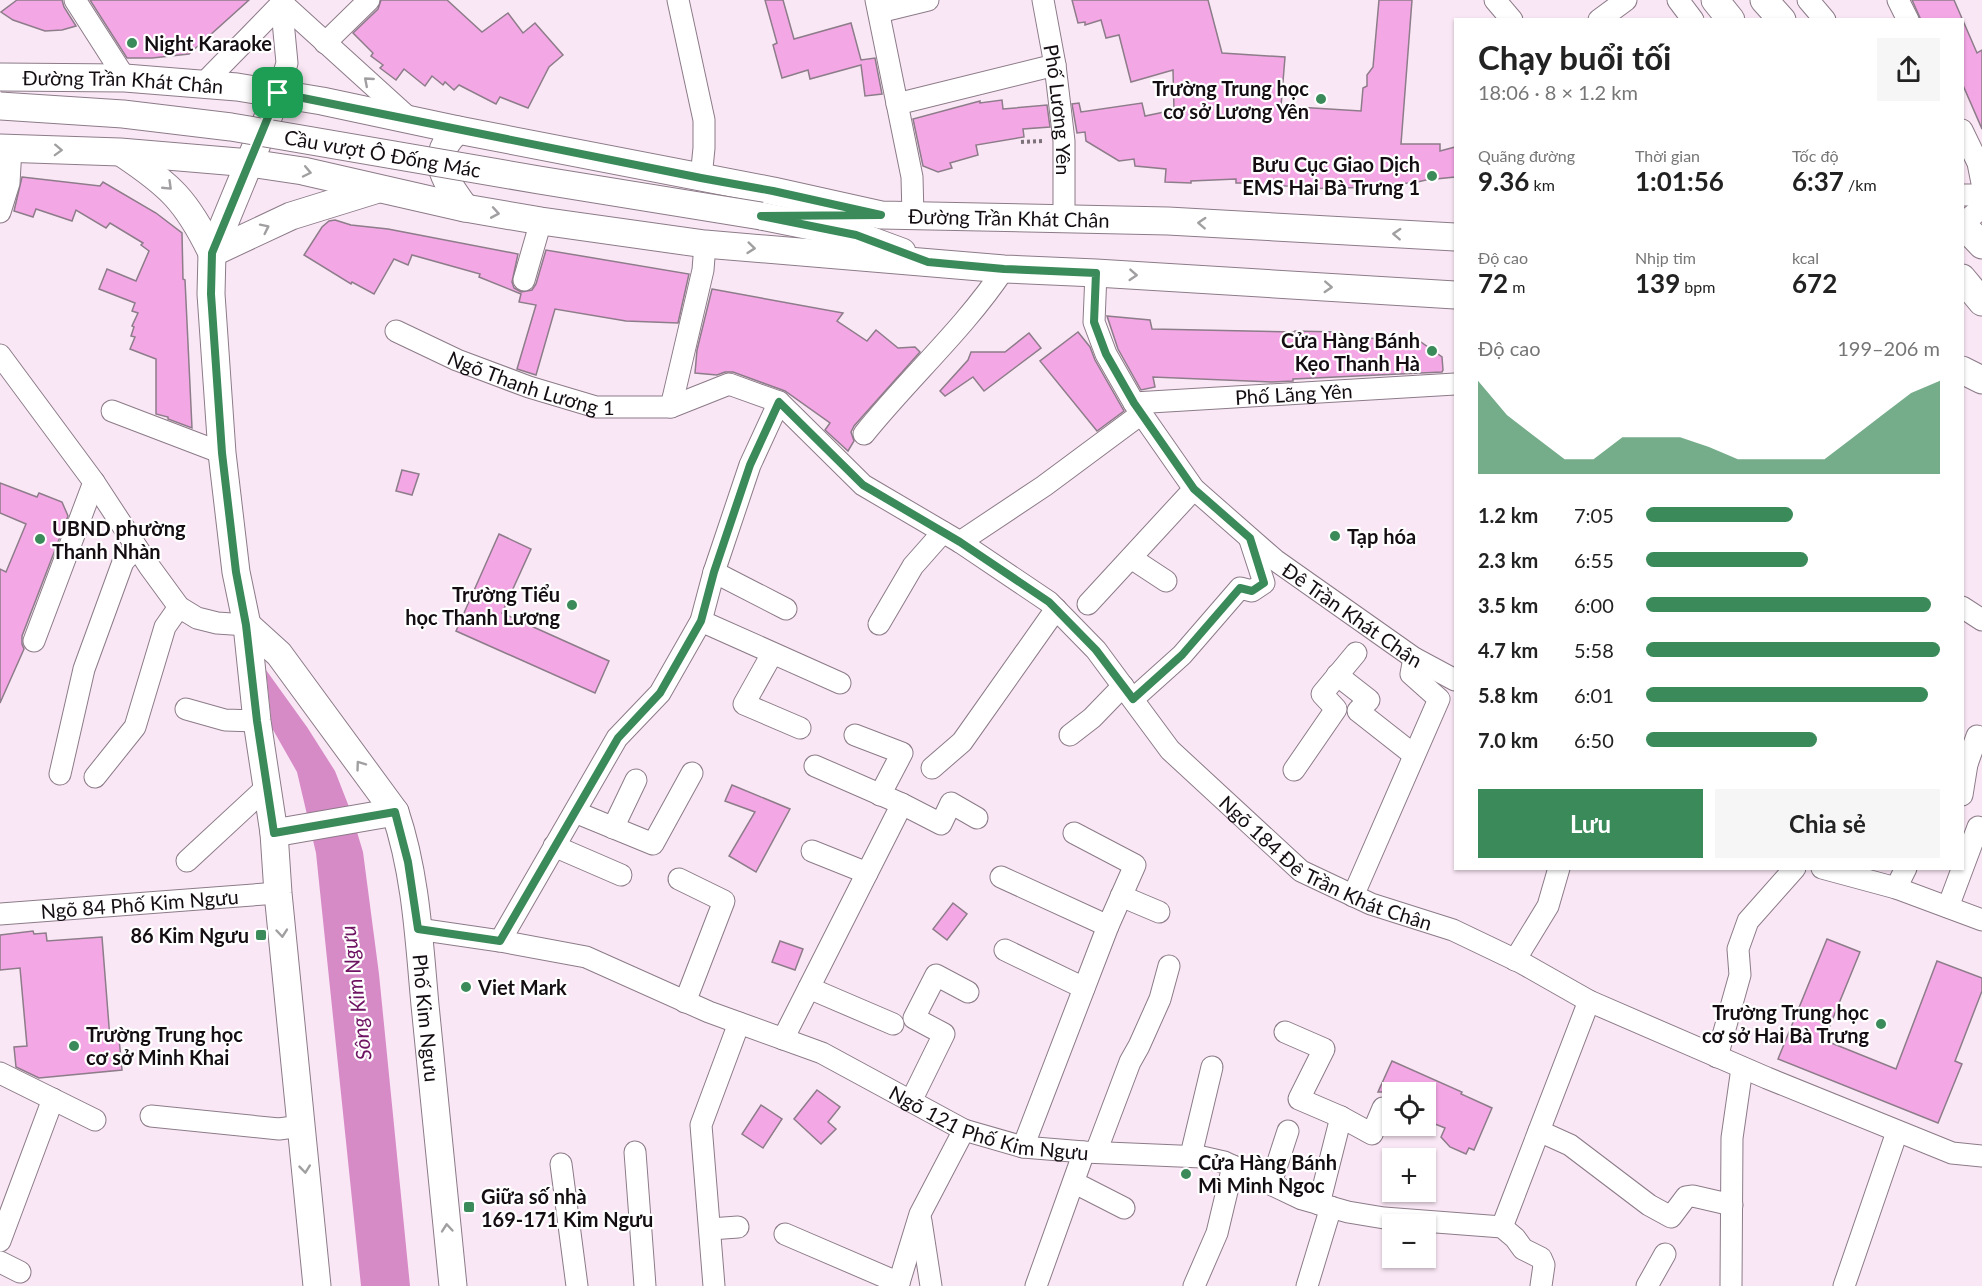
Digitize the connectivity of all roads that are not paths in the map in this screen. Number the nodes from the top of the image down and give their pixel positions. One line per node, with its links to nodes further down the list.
1 (75, 0): 25 (street)
2 (369, 0): 22 (street)
3 (678, 0): 37 (street)
4 (928, 0): 14 (street)
5 (1043, 0): 23 (street, Phố Lương Yên)
6 (1495, 0): 15 (street)
7 (1626, 0): 16 (street)
8 (1678, 0): 17 (street)
9 (1715, 0): 18 (main road)
10 (1764, 0): 19 (main road)
11 (1808, 0): 20 (street)
12 (1898, 0): 21 (street)
13 (282, 1): 22 (street); 26 (street); 27 (street)
14 (878, 6): 28 (street)
15 (1510, 18)
16 (1602, 18)
17 (1692, 18)
18 (1729, 18)
19 (1780, 18)
20 (1823, 18)
21 (1907, 18)
22 (325, 43): 30 (street, one-way to 22)
23 (1055, 65): 28 (street); 48 (street, Phố Lương Yên)
24 (0, 77): 25 (main road, Đường Trần Khát Chân)
25 (125, 78): 26 (main road, Đường Trần Khát Chân)
26 (204, 83): 27 (main road, Đường Trần Khát Chân)
27 (278, 93): 30 (main road, Đường Trần Khát Chân); 35 (main road)
28 (897, 104): 47 (street)
29 (0, 106): 46 (main road, Cầu vượt Ô Đống Mác, bridge)
30 (412, 120): 31 (main road, Đường Trần Khát Chân)
31 (459, 130): 37 (main road, Đường Trần Khát Chân); 43 (main road)
32 (1964, 134): 38 (street)
33 (6, 148): 34 (main road, one-way to 34); 44 (street)
34 (120, 152): 35 (main road); 55 (main road, one-way to 55)
35 (250, 164): 39 (main road, one-way to 39); 55 (main road)
36 (1964, 172): 40 (street)
37 (701, 178): 45 (main road, Đường Trần Khát Chân)
38 (1982, 183)
39 (376, 189): 43 (main road); 55 (main road, one-way to 39)
40 (1982, 193): 41 (street)
41 (1964, 195)
42 (1982, 201): 50 (street)
43 (465, 208): 49 (main road, one-way to 49)
44 (0, 212)
45 (881, 215): 46 (main road, Cầu vượt Ô Đống Mác); 47 (main road, Đường Trần Khát Chân)
46 (761, 216): 56 (main road, Cầu vượt Ô Đống Mác)
47 (913, 216): 48 (main road, Đường Trần Khát Chân)
48 (1064, 220): 52 (main road, Đường Trần Khát Chân, one-way to 48)
49 (541, 221): 53 (main road); 59 (street)
50 (1964, 222)
51 (1964, 226): 54 (main road)
52 (1454, 237)
53 (705, 244): 56 (main road, one-way to 56); 65 (street)
54 (1982, 245)
55 (212, 253): 69 (main road)
56 (928, 262): 57 (main road)
57 (1004, 269): 58 (main road); 68 (street)
58 (1096, 273): 60 (main road, one-way to 60); 66 (street, Đê Trần Khát Chân)
59 (524, 280)
60 (1454, 295)
61 (396, 331): 65 (street, Ngõ Thanh Lương 1)
62 (0, 355): 70 (street)
63 (1454, 384): 66 (street, Phố Lãng Yên)
64 (779, 402): 65 (street); 72 (street, Ngõ 184 Đê Trần Khát Chân); 76 (street)
65 (671, 407)
66 (1138, 408): 71 (street, Đê Trần Khát Chân); 72 (street)
67 (112, 411): 69 (street)
68 (864, 434)
69 (222, 453): 86 (main road)
70 (94, 482): 74 (street); 87 (street)
71 (1194, 489): 73 (street, Đê Trần Khát Chân); 75 (street)
72 (951, 537): 82 (street, Ngõ 184 Đê Trần Khát Chân); 85 (street)
73 (1250, 538): 90 (street, Đê Trần Khát Chân); 94 (street)
74 (136, 547): 79 (street); 107 (street)
75 (1131, 558): 77 (street); 78 (street)
76 (714, 572): 81 (street); 84 (street)
77 (1166, 581)
78 (1088, 604)
79 (179, 607): 86 (street); 108 (street)
80 (1964, 608): 83 (street)
81 (786, 609)
82 (1056, 609): 94 (street, Ngõ 184 Đê Trần Khát Chân); 104 (street)
83 (1982, 620)
84 (701, 621): 89 (street); 114 (street)
85 (879, 624)
86 (246, 625): 96 (main road); 113 (main road, Phố Kim Ngưu, one-way to 86)
87 (34, 641)
88 (1356, 653): 91 (street)
89 (772, 654): 93 (street); 97 (street)
90 (1414, 657): 92 (street, Đê Trần Khát Chân); 101 (street)
91 (1337, 675): 101 (street); 105 (street)
92 (1454, 679)
93 (840, 683)
94 (1128, 693): 99 (street); 135 (street, Ngõ 184 Đê Trần Khát Chân)
95 (186, 709): 96 (street)
96 (257, 721): 110 (main road)
97 (800, 728)
98 (855, 735): 111 (street)
99 (1070, 735)
100 (1977, 736): 102 (street)
101 (1414, 755): 135 (street)
102 (1964, 763)
103 (815, 766): 111 (street)
104 (932, 768)
105 (1294, 770)
106 (692, 772): 117 (street)
107 (60, 774)
108 (95, 777)
109 (636, 780): 117 (street)
110 (268, 786): 118 (main road); 123 (street)
111 (880, 795): 112 (street)
112 (902, 804): 115 (street); 128 (street)
113 (395, 812): 118 (main road); 141 (main road, Phố Kim Ngưu)
114 (574, 812): 117 (street); 120 (street)
115 (977, 818)
116 (1974, 825): 122 (street)
117 (613, 828)
118 (285, 831): 133 (main road)
119 (1074, 833): 134 (street)
120 (554, 846): 129 (street); 142 (street)
121 (812, 851): 128 (street)
122 (1964, 857)
123 (188, 861)
124 (1557, 870): 144 (street)
125 (1794, 870): 155 (street)
126 (1838, 870): 131 (street)
127 (1960, 870): 136 (street)
128 (867, 873): 146 (street)
129 (621, 875)
130 (1001, 877): 140 (street)
131 (1901, 878): 136 (street)
132 (679, 879): 150 (street)
133 (278, 892): 139 (street, Ngõ 84 Phố Kim Ngưu); 165 (main road, one-way to 165)
134 (1121, 896): 137 (street); 140 (street)
135 (1353, 896): 144 (street, Ngõ 184 Đê Trần Khát Chân)
136 (1948, 907): 138 (street)
137 (1159, 912)
138 (1980, 913)
139 (0, 914)
140 (1108, 927): 147 (street)
141 (418, 929): 142 (street, Ngõ 121 Phố Kim Ngưu); 193 (main road, Phố Kim Ngưu, one-way to 141)
142 (500, 941): 150 (street, Ngõ 121 Phố Kim Ngưu)
143 (1005, 950): 147 (street)
144 (1515, 960): 149 (street, Ngõ 184 Đê Trần Khát Chân)
145 (1169, 966): 172 (street)
146 (809, 988): 152 (street); 154 (street)
147 (1084, 988): 170 (street)
148 (968, 992): 160 (street)
149 (1589, 1001): 155 (street, Ngõ 184 Đê Trần Khát Chân); 168 (street)
150 (685, 1002): 151 (street, Ngõ 121 Phố Kim Ngưu)
151 (739, 1023): 154 (street, Ngõ 121 Phố Kim Ngưu); 185 (street)
152 (893, 1024)
153 (1285, 1032): 163 (street)
154 (783, 1039): 160 (street, Ngõ 121 Phố Kim Ngưu)
155 (1717, 1056): 157 (street, Ngõ 184 Đê Trần Khát Chân)
156 (1212, 1066): 173 (street)
157 (1742, 1068): 169 (street, Ngõ 184 Đê Trần Khát Chân); 180 (street)
158 (0, 1073): 159 (street)
159 (53, 1099): 164 (street); 187 (street)
160 (911, 1101): 166 (street, Ngõ 121 Phố Kim Ngưu)
161 (1382, 1110): 163 (street)
162 (151, 1116): 165 (street)
163 (1341, 1117): 179 (street)
164 (95, 1120)
165 (300, 1126): 192 (main road, one-way to 192)
166 (964, 1130): 170 (street, Ngõ 121 Phố Kim Ngưu); 182 (street)
167 (1288, 1131): 178 (street)
168 (1539, 1131): 180 (street); 184 (street)
169 (1898, 1132): 174 (street, Ngõ 184 Đê Trần Khát Chân); 204 (street)
170 (1023, 1147): 172 (street, Ngõ 121 Phố Kim Ngưu)
171 (635, 1152): 195 (street)
172 (1090, 1152): 173 (street, Ngõ 121 Phố Kim Ngưu); 177 (street)
173 (1191, 1155): 176 (street, Ngõ 121 Phố Kim Ngưu)
174 (1982, 1156)
175 (561, 1164): 194 (street)
176 (1233, 1166): 178 (street, Ngõ 121 Phố Kim Ngưu); 199 (street)
177 (1075, 1183): 181 (street); 198 (street)
178 (1271, 1183): 179 (street, Ngõ 121 Phố Kim Ngưu)
179 (1325, 1205): 184 (street, Ngõ 121 Phố Kim Ngưu); 200 (street)
180 (1732, 1205): 203 (street)
181 (1124, 1208)
182 (920, 1214): 191 (street); 197 (street)
183 (738, 1227): 185 (street)
184 (1502, 1227): 201 (street)
185 (710, 1229): 196 (street)
186 (785, 1234): 191 (street)
187 (0, 1241)
188 (1665, 1254): 202 (street)
189 (0, 1262): 190 (street)
190 (20, 1272)
191 (899, 1284)
192 (317, 1286)
193 (453, 1286)
194 (578, 1286)
195 (645, 1286)
196 (714, 1286)
197 (931, 1286)
198 (1035, 1286)
199 (1194, 1286)
200 (1307, 1286)
201 (1541, 1286)
202 (1647, 1286)
203 (1731, 1286)
204 (1844, 1286)

